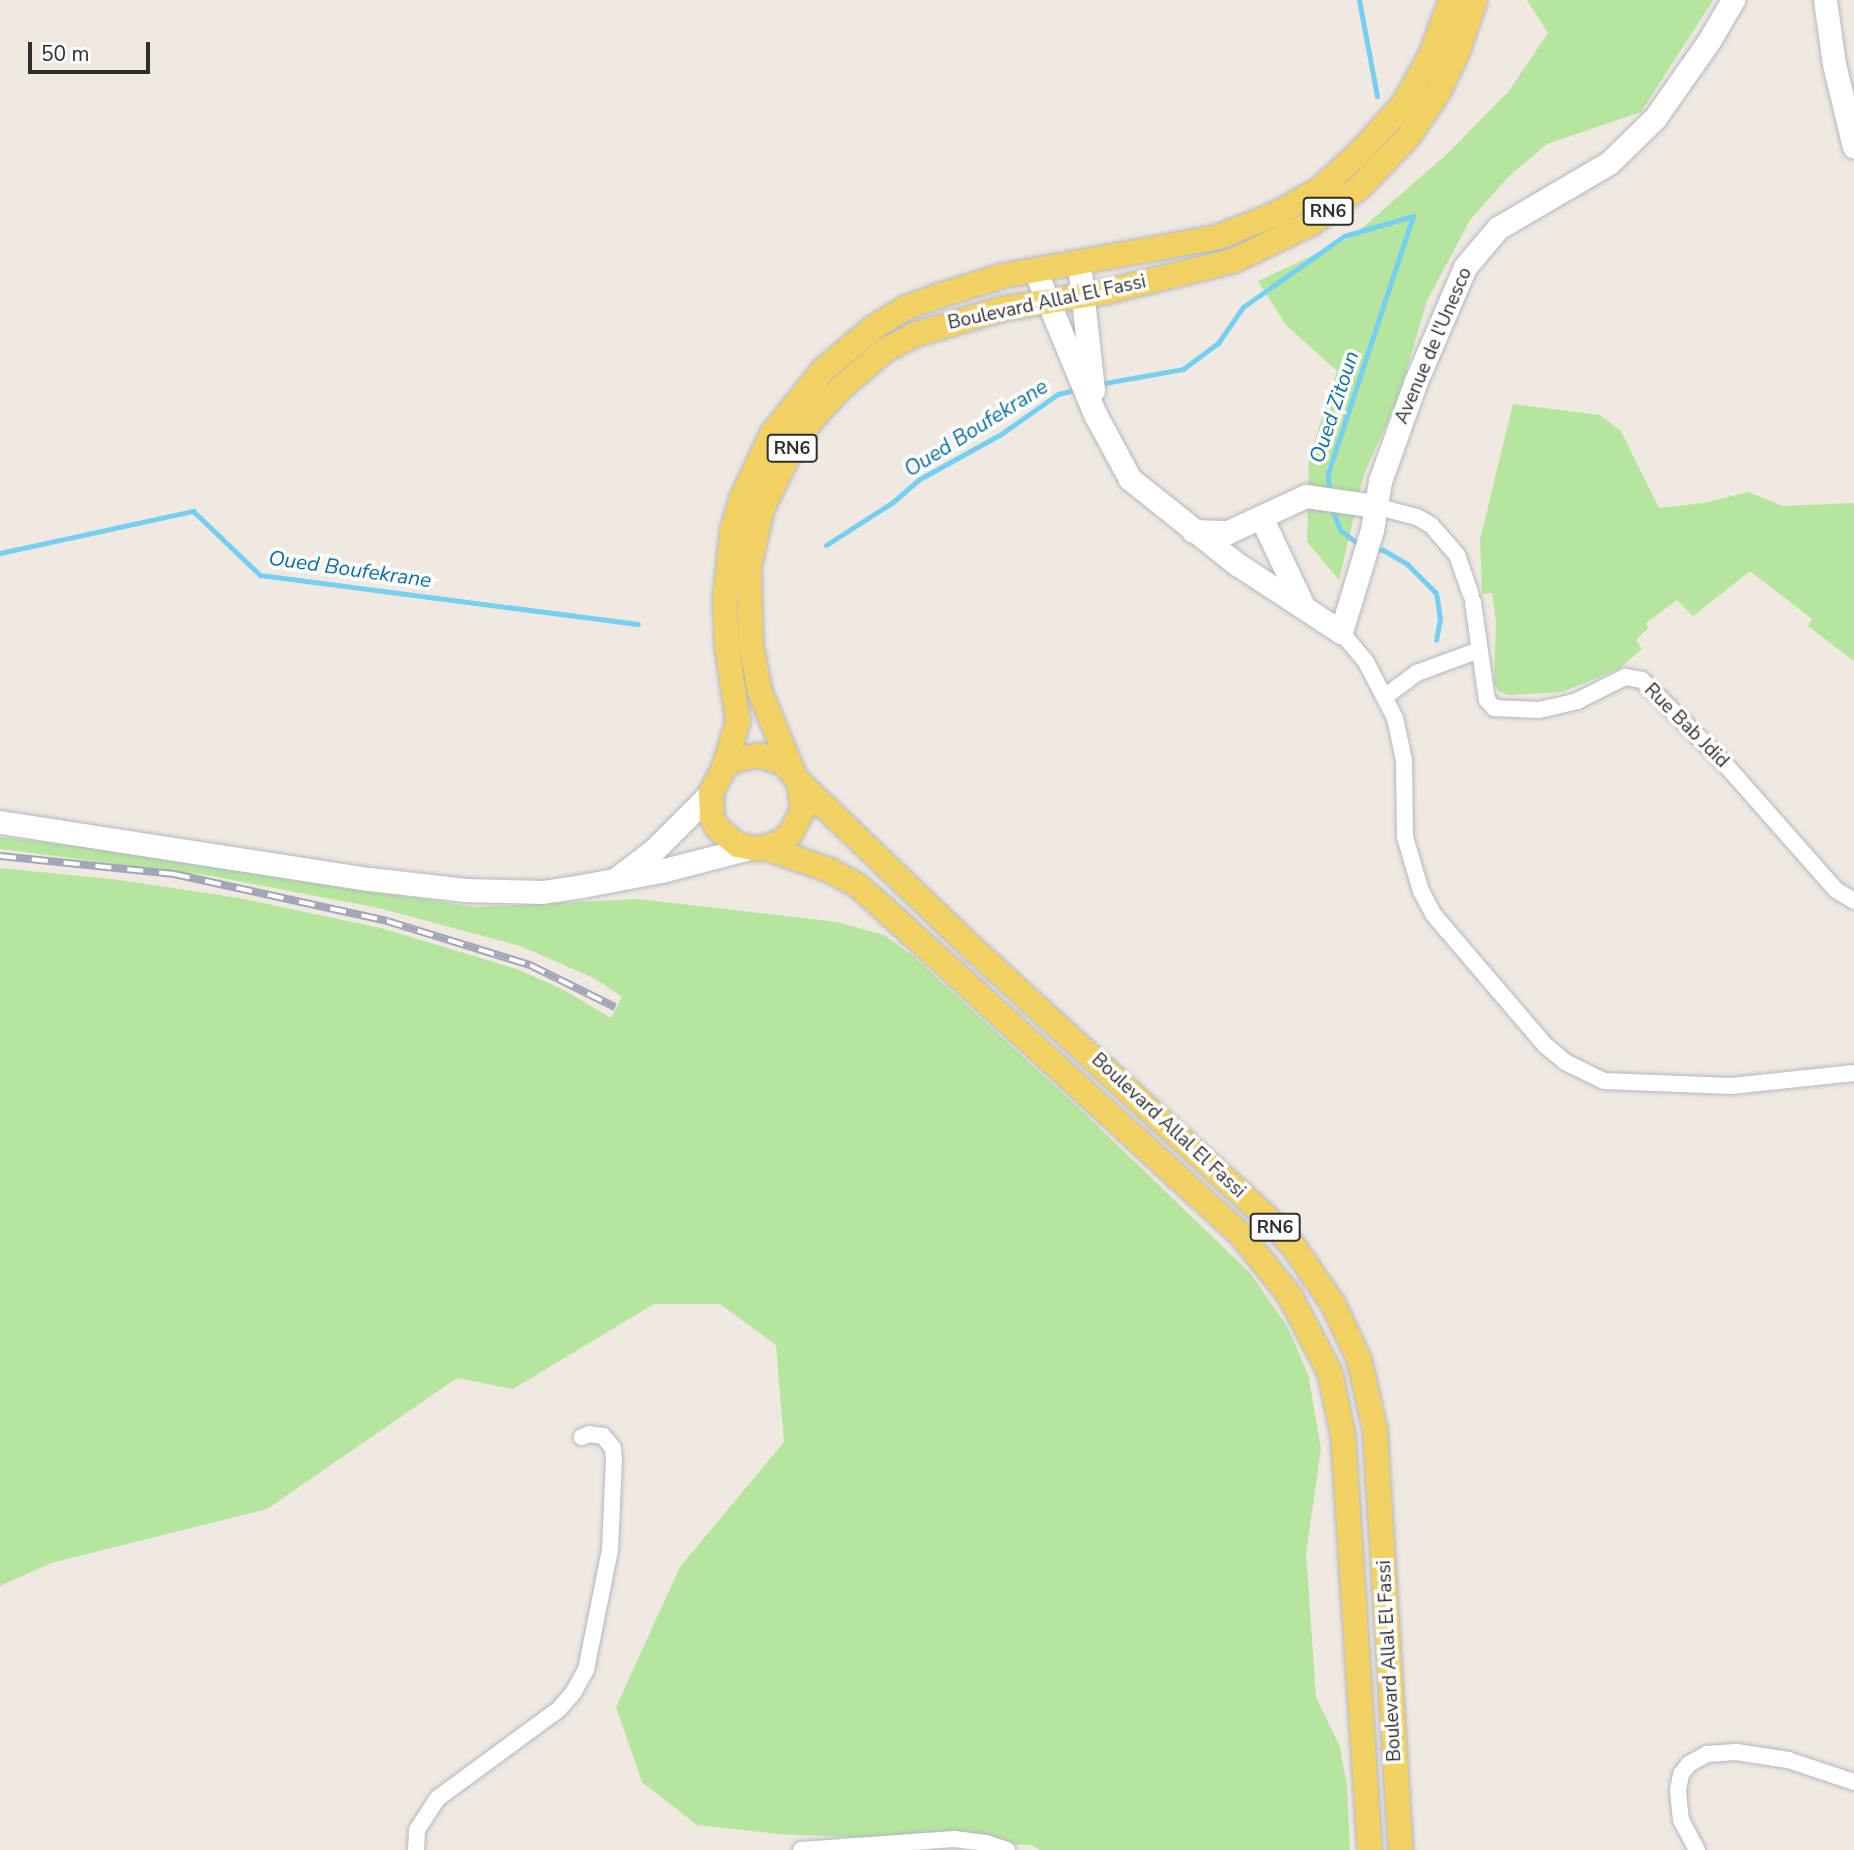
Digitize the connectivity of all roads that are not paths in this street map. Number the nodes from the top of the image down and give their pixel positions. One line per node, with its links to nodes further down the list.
1 (1451, 0): 6 (main road, Boulevard Allal El Fassi / RN6)
2 (1475, 0): 8 (main road, Boulevard Allal El Fassi / RN6)
3 (1732, 0): 11 (main road, Avenue de l'Unesco)
4 (1825, 0): 5 (main road)
5 (1854, 147)
6 (1079, 262): 7 (main road, Boulevard Allal El Fassi / RN6); 8 (main road)
7 (1035, 270): 9 (main road); 18 (main road, Boulevard Allal El Fassi / RN6)
8 (1081, 295): 9 (main road, Boulevard Allal El Fassi / RN6); 10 (main road)
9 (1046, 301): 10 (main road); 19 (main road, Boulevard Allal El Fassi / RN6)
10 (1096, 414): 13 (main road)
11 (1375, 506): 12 (main road, Rue Bab Jdid); 15 (main road, Avenue de l'Unesco); 16 (street, Rue Bab Jdid)
12 (1261, 517): 13 (main road, Rue Bab Jdid); 14 (main road)
13 (1193, 531): 14 (main road)
14 (1303, 606): 15 (main road)
15 (1341, 632): 17 (street)
16 (1479, 650): 17 (street); 24 (street, Rue Bab Jdid)
17 (1386, 696): 25 (street)
18 (724, 768): 19 (main road, RN6); 20 (main road, RN6)
19 (796, 777): 22 (main road, RN6); 32 (main road, Boulevard Allal El Fassi / RN6)
20 (711, 793): 22 (main road, RN6); 23 (main road)
21 (0, 822): 23 (main road)
22 (758, 848): 23 (main road); 31 (main road, Boulevard Allal El Fassi / RN6)
23 (615, 880)
24 (1854, 901)
25 (1854, 1073)
26 (582, 1437): 28 (street)
27 (1854, 1782): 33 (street)
28 (416, 1850)
29 (801, 1850): 30 (street)
30 (1007, 1850)
31 (1370, 1850)
32 (1401, 1850)
33 (1697, 1850)

